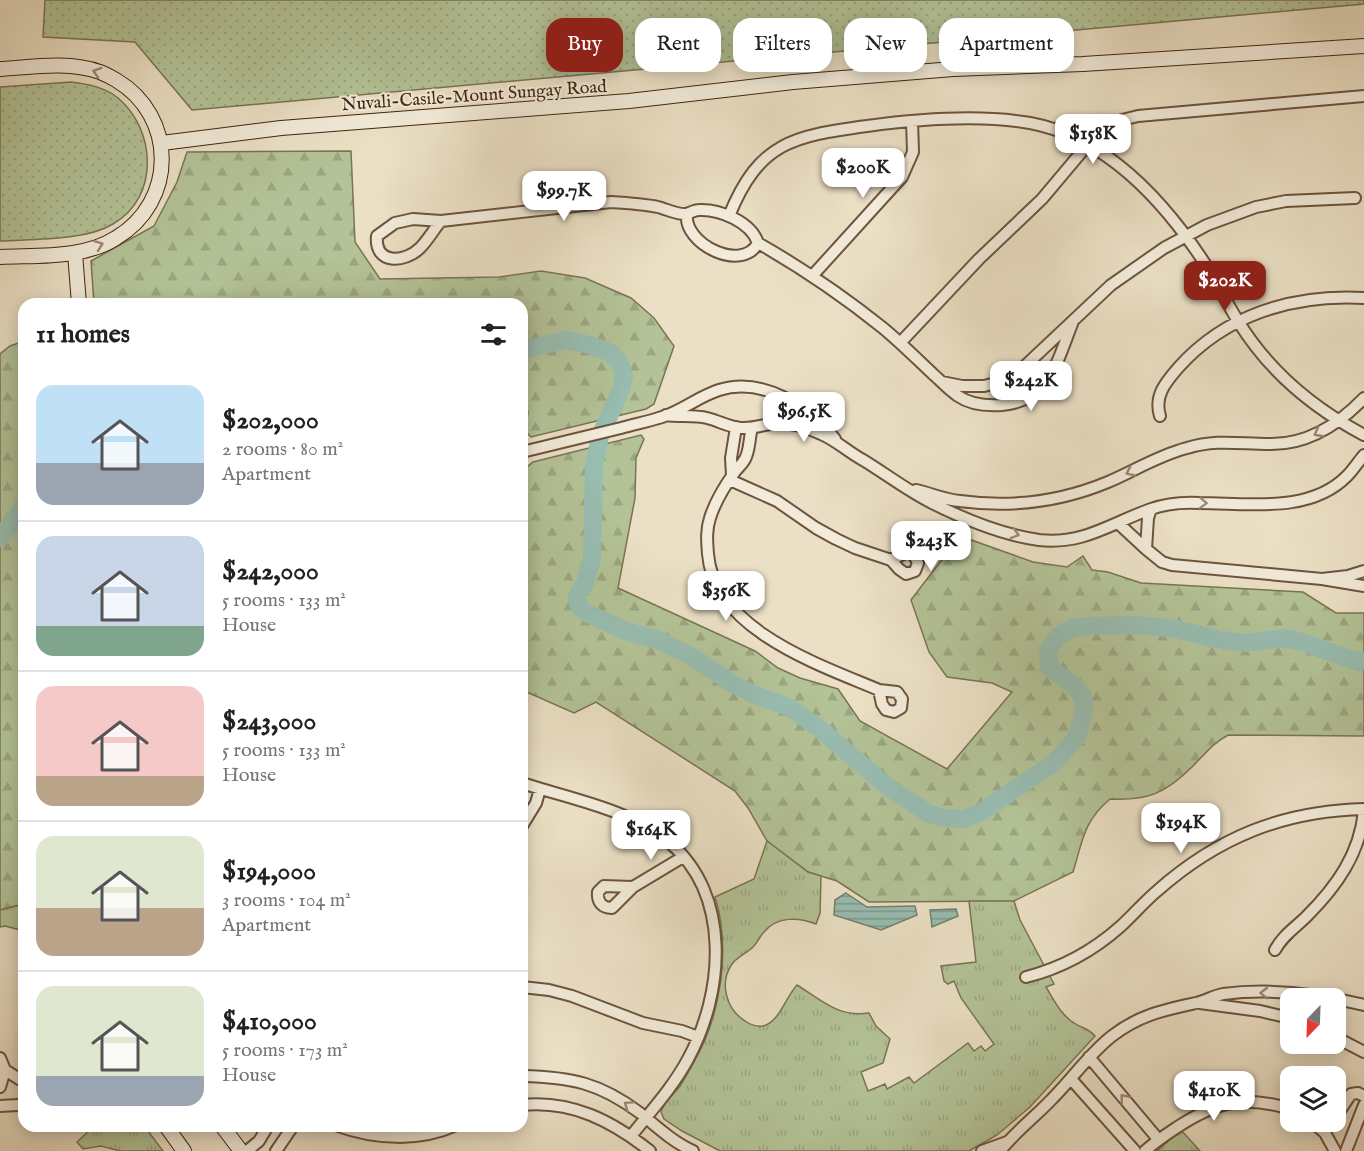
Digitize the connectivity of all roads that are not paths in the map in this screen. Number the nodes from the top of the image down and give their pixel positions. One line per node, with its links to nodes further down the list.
1 (1364, 46): 5 (main road, Nuvali-Casile-Mount Sungay Road)
2 (0, 69): 5 (main road, one-way to 2)
3 (1364, 96): 6 (street)
4 (912, 121): 6 (street); 9 (street); 15 (street)
5 (162, 143): 13 (main road, one-way to 5)
6 (1087, 145): 11 (street); 20 (street)
7 (1355, 198): 11 (street)
8 (687, 214): 9 (street); 10 (street); 12 (street)
9 (729, 216): 12 (street)
10 (441, 221): 10 (street)
11 (1185, 236): 18 (street); 19 (street)
12 (758, 243): 15 (street)
13 (75, 253): 14 (main road); 16 (main road)
14 (0, 257)
15 (813, 275): 20 (street)
16 (79, 298)
17 (1364, 298): 19 (street)
18 (1074, 318): 21 (street); 21 (street)
19 (1238, 321): 26 (street); 28 (street)
20 (900, 343): 21 (street)
21 (942, 382)
22 (710, 393): 24 (street); 25 (street); 27 (street)
23 (1364, 398): 28 (street)
24 (785, 400): 29 (street); 33 (street)
25 (666, 416): 27 (street); 34 (street)
26 (1160, 416)
27 (707, 418): 30 (street)
28 (1337, 421): 32 (street); 37 (street, one-way to 37)
29 (776, 423): 31 (street); 33 (street)
30 (736, 427): 31 (street); 36 (street)
31 (752, 428): 36 (street)
32 (1364, 435)
33 (837, 442): 37 (street)
34 (528, 451)
35 (1364, 455): 38 (street, one-way to 35)
36 (731, 478): 41 (street); 45 (street)
37 (904, 486): 39 (street, one-way to 39)
38 (1152, 509): 39 (street); 40 (street)
39 (1118, 523): 40 (street)
40 (1146, 549): 43 (street)
41 (891, 560)
42 (1364, 571): 43 (street)
43 (1322, 579): 44 (street)
44 (1364, 586)
45 (879, 690)
46 (528, 785): 47 (street)
47 (540, 789): 49 (street); 50 (street)
48 (1364, 810): 52 (street); 53 (street)
49 (528, 816)
50 (683, 857): 51 (street); 58 (street)
51 (633, 887)
52 (1275, 950)
53 (1026, 977)
54 (528, 988): 58 (street)
55 (1197, 1002): 56 (street, one-way to 55); 57 (street); 61 (street)
56 (1364, 1005)
57 (1280, 1016)
58 (698, 1037): 75 (street)
59 (1346, 1043): 60 (street)
60 (1364, 1052)
61 (1089, 1056): 66 (street); 84 (street, one-way to 61)
62 (0, 1058): 63 (street)
63 (5, 1070): 65 (street); 67 (street)
64 (528, 1076): 75 (street, one-way to 64)
65 (18, 1078)
66 (1071, 1079): 85 (street); 94 (street)
67 (0, 1087)
68 (1364, 1096): 69 (street)
69 (1346, 1102)
70 (18, 1105): 73 (street)
71 (528, 1105): 83 (street)
72 (1364, 1105): 97 (street)
73 (0, 1106)
74 (1280, 1107): 84 (street)
75 (645, 1118): 83 (street); 91 (street)
76 (170, 1132): 86 (main road)
77 (227, 1132): 87 (main road)
78 (264, 1132): 88 (street)
79 (289, 1132): 89 (street)
80 (367, 1132): 81 (street)
81 (438, 1132)
82 (1325, 1133): 96 (street)
83 (631, 1136): 90 (street)
84 (1158, 1139): 95 (street)
85 (1007, 1141): 92 (street); 93 (street)
86 (184, 1151)
87 (241, 1151)
88 (247, 1151)
89 (276, 1151)
90 (650, 1151)
91 (693, 1151)
92 (982, 1151)
93 (1000, 1151)
94 (1135, 1151)
95 (1146, 1151)
96 (1335, 1151)
97 (1346, 1151)

